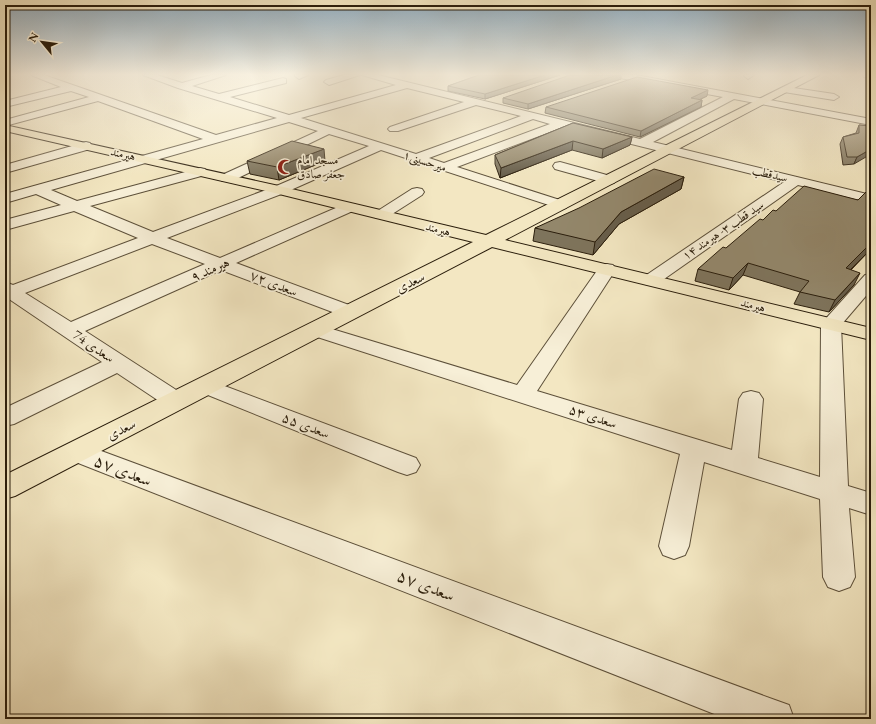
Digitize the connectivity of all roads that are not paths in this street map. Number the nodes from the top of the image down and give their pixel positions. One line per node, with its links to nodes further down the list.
1 (58, 109): 14 (street)
2 (129, 109): 19 (street)
3 (254, 109): 12 (street, میرحسینی۱)
4 (324, 109): 12 (street)
5 (461, 109): 17 (street)
6 (504, 109): 11 (street, سیدقطب)
7 (545, 109): 11 (street)
8 (708, 109): 20 (street)
9 (750, 109): 23 (main road, سعدی)
10 (803, 109): 13 (street)
11 (530, 115): 15 (street, سیدقطب); 24 (street)
12 (288, 119): 18 (street, میرحسینی۱); 19 (street)
13 (869, 120)
14 (5, 123)
15 (562, 123): 20 (street, سیدقطب); 27 (street)
16 (5, 128): 21 (main road, هیرمند)
17 (394, 129)
18 (328, 130): 22 (street, میرحسینی۱); 30 (street)
19 (214, 139): 25 (street)
20 (642, 143): 23 (street, سیدقطب)
21 (86, 146): 25 (main road, هیرمند); 28 (street)
22 (380, 146): 24 (street, میرحسینی۱); 34 (street)
23 (669, 150): 31 (main road, سعدی); 32 (street, سیدقطب)
24 (416, 158): 27 (street, میرحسینی۱)
25 (144, 159): 29 (main road, هیرمند); 33 (street)
26 (560, 166): 31 (street)
27 (445, 167): 38 (street, میرحسینی۱)
28 (5, 169)
29 (200, 172): 30 (main road, هیرمند); 39 (street)
30 (227, 178): 34 (main road, هیرمند)
31 (609, 180): 38 (main road, سعدی)
32 (796, 180): 37 (street, سیدقطب); 48 (street, سید قطب ۳- هیرمند ۱۴)
33 (38, 190): 36 (street); 39 (street, سعدی ۷۲)
34 (279, 190): 40 (main road, هیرمند); 43 (street)
35 (417, 192): 41 (street)
36 (5, 199)
37 (871, 199)
38 (560, 205): 44 (main road, سعدی)
39 (75, 206): 42 (street); 43 (street, سعدی ۷۲)
40 (350, 207): 41 (main road, هیرمند); 45 (street, هیرمند ۹)
41 (381, 215): 44 (main road, هیرمند)
42 (5, 225)
43 (152, 238): 45 (street, سعدی ۷۲); 49 (street)
44 (489, 241): 46 (main road, هیرمند); 50 (main road, سعدی)
45 (223, 263): 50 (street, سعدی ۷۲); 52 (street, هیرمند ۹)
46 (607, 269): 48 (main road, هیرمند); 57 (street)
47 (871, 279): 51 (street)
48 (651, 280): 51 (main road, هیرمند)
49 (7, 291): 52 (street, سعدی 74)
50 (350, 312): 53 (main road, سعدی)
51 (831, 324): 54 (main road, هیرمند); 66 (street)
52 (70, 330): 55 (street, سعدی 74)
53 (315, 330): 56 (main road, سعدی); 57 (street, سعدی ۵۳)
54 (871, 334)
55 (120, 363): 59 (street, سعدی 74); 60 (street)
56 (206, 386): 59 (main road, سعدی); 64 (street, سعدی ۵۵)
57 (523, 394): 61 (street, سعدی ۵۳)
58 (750, 399): 63 (street)
59 (176, 401): 62 (main road, سعدی)
60 (5, 418)
61 (694, 448): 63 (street, سعدی ۵۳); 68 (street)
62 (77, 452): 65 (main road, سعدی); 70 (street, سعدی ۵۷)
63 (744, 464): 66 (street, سعدی ۵۳)
64 (407, 465)
65 (5, 488)
66 (834, 492): 67 (street, سعدی ۵۳); 69 (street)
67 (871, 504)
68 (674, 546)
69 (839, 577)
70 (775, 719)

